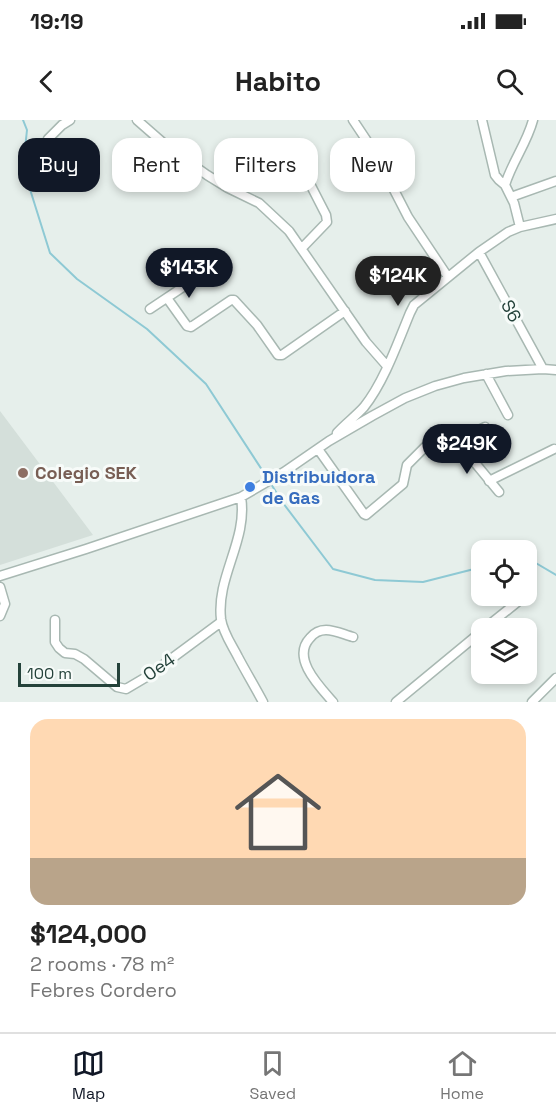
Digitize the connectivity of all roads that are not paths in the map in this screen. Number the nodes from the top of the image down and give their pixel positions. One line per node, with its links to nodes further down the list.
1 (70, 120): 6 (street)
2 (137, 120): 13 (street)
3 (353, 120): 16 (street)
4 (482, 120): 8 (street)
5 (533, 120): 8 (street)
6 (49, 138)
7 (556, 181): 10 (street)
8 (505, 185): 10 (street)
9 (314, 192): 13 (street)
10 (511, 197): 12 (street)
11 (556, 219): 12 (street)
12 (520, 226): 14 (street)
13 (302, 248): 19 (street)
14 (479, 252): 16 (street); 21 (street, S6)
15 (213, 267): 17 (street)
16 (448, 277): 20 (street)
17 (167, 298): 18 (street); 19 (street)
18 (150, 309)
19 (345, 311): 20 (street)
20 (387, 366): 26 (street)
21 (543, 369): 22 (street); 23 (street)
22 (556, 370)
23 (486, 374): 24 (street); 26 (street)
24 (508, 415)
25 (485, 427): 27 (street)
26 (329, 441): 28 (street)
27 (457, 441): 28 (street); 30 (street)
28 (318, 448): 32 (street)
29 (554, 449): 30 (street)
30 (489, 480): 31 (street)
31 (499, 492)
32 (242, 497): 33 (street); 39 (street)
33 (0, 576)
34 (0, 587): 36 (street)
35 (512, 606): 37 (street)
36 (0, 616)
37 (498, 618)
38 (55, 620): 39 (street, Oe4)
39 (222, 622): 43 (street)
40 (353, 637): 44 (street)
41 (471, 640): 45 (street)
42 (556, 678): 46 (street)
43 (263, 702)
44 (333, 702)
45 (396, 702)
46 (532, 702)

